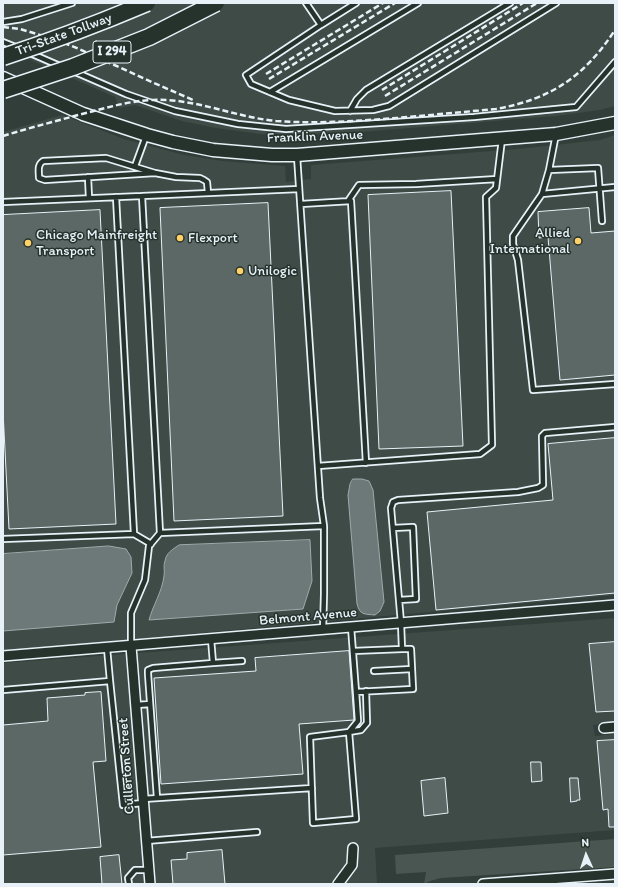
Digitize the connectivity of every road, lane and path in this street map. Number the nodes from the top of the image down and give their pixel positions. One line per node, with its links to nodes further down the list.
1 (72, 3): 9 (lane)
2 (147, 3): 12 (highway, Tri-State Tollway / I 294, bridge)
3 (216, 3): 15 (highway, I 294, bridge)
4 (306, 3): 10 (lane)
5 (356, 3): 10 (lane)
6 (418, 3): 16 (lane)
7 (510, 3): 17 (lane)
8 (556, 3): 17 (lane)
9 (3, 22)
10 (321, 25): 16 (lane)
11 (3, 42): 13 (lane)
12 (3, 57)
13 (615, 62)
14 (3, 78): 20 (main road, Franklin Avenue)
15 (3, 90)
16 (270, 92): 17 (lane)
17 (350, 111)
18 (615, 123): 19 (main road, Franklin Avenue)
19 (556, 134): 21 (main road, Franklin Avenue); 24 (lane)
20 (147, 135): 22 (main road, Franklin Avenue); 23 (lane)
21 (502, 139): 22 (main road, Franklin Avenue); 27 (lane)
22 (297, 155): 30 (lane)
23 (135, 166): 25 (lane); 26 (lane)
24 (550, 170): 29 (lane); 32 (lane)
25 (155, 173): 26 (lane); 31 (lane)
26 (88, 177): 35 (lane)
27 (497, 179): 36 (lane); 42 (lane)
28 (615, 187): 29 (lane)
29 (599, 188): 32 (lane); 39 (lane)
30 (299, 189): 31 (lane); 38 (lane)
31 (208, 193): 33 (lane)
32 (542, 194): 40 (lane)
33 (142, 196): 34 (lane); 46 (lane)
34 (116, 197): 35 (lane); 47 (lane)
35 (89, 198): 37 (lane)
36 (348, 201): 38 (lane); 42 (lane)
37 (3, 202)
38 (301, 204): 43 (lane)
39 (602, 221)
40 (615, 384)
41 (615, 427): 45 (lane)
42 (366, 463): 43 (lane)
43 (318, 466): 44 (lane)
44 (324, 526): 46 (lane); 54 (lane)
45 (393, 528): 50 (lane); 50 (lane)
46 (160, 533): 49 (lane)
47 (134, 534): 48 (lane); 49 (lane)
48 (3, 539)
49 (151, 544): 56 (lane)
50 (399, 600): 52 (lane)
51 (615, 605): 52 (street, Belmont Avenue)
52 (401, 623): 53 (street, Belmont Avenue); 58 (lane)
53 (351, 627): 54 (street, Belmont Avenue); 59 (lane)
54 (322, 630): 55 (street, Belmont Avenue)
55 (211, 639): 56 (street, Belmont Avenue); 62 (lane)
56 (131, 646): 57 (street, Belmont Avenue); 70 (street, Cullerton Street)
57 (107, 648): 60 (street, Belmont Avenue); 65 (lane)
58 (402, 649): 59 (lane); 63 (lane)
59 (352, 651): 68 (lane)
60 (3, 656)
61 (242, 661): 62 (lane)
62 (213, 663): 69 (lane)
63 (412, 669): 64 (lane); 67 (lane)
64 (374, 671)
65 (110, 681): 66 (lane); 76 (lane)
66 (3, 690)
67 (366, 691): 68 (lane); 73 (lane)
68 (356, 692): 73 (lane)
69 (150, 704): 70 (lane); 75 (lane)
70 (136, 705): 76 (street, Cullerton Street)
71 (615, 727): 72 (street)
72 (604, 728)
73 (349, 732): 74 (lane); 74 (lane)
74 (312, 788): 75 (lane)
75 (157, 798): 76 (lane)
76 (143, 801): 78 (street, Cullerton Street)
77 (257, 832): 78 (lane)
78 (146, 841): 80 (street, Cullerton Street)
79 (353, 848): 87 (street)
80 (149, 870): 85 (lane); 86 (street, Cullerton Street)
81 (615, 874): 82 (street)
82 (605, 879): 83 (street)
83 (558, 881): 84 (street)
84 (514, 883): 88 (street)
85 (129, 884)
86 (150, 884)
87 (338, 884)
88 (483, 884)

